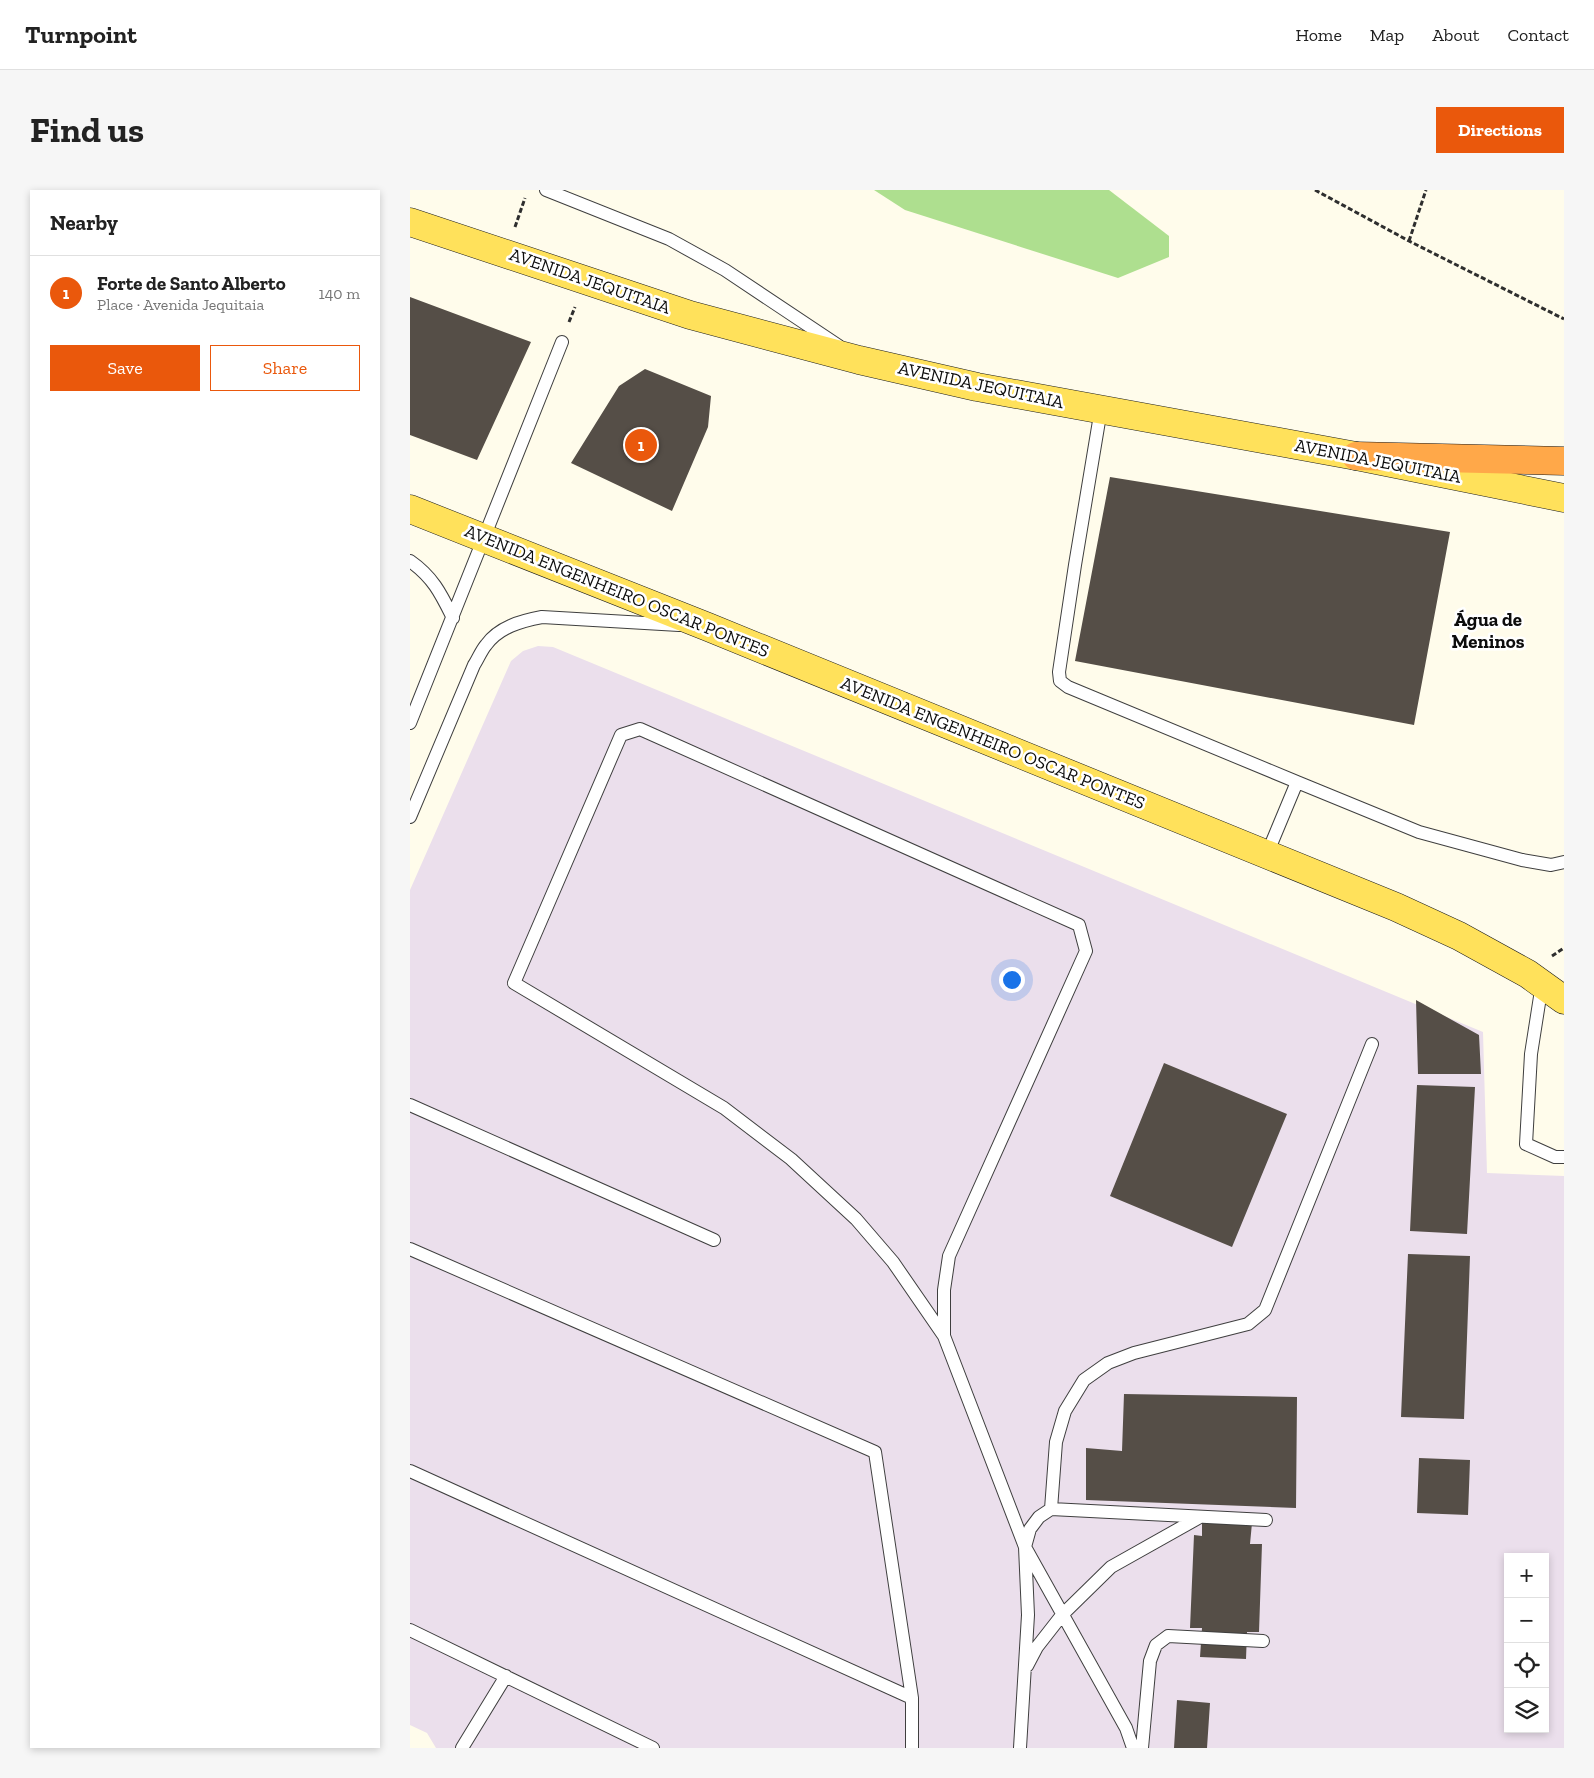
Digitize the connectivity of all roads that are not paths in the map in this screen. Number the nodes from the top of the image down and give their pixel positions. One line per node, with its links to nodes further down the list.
1 (546, 190): 4 (lane)
2 (410, 222): 4 (main road, AVENIDA JEQUITAIA)
3 (562, 342): 10 (lane)
4 (859, 360): 5 (main road, AVENIDA JEQUITAIA)
5 (1100, 409): 6 (main road, AVENIDA JEQUITAIA); 15 (lane)
6 (1356, 456): 7 (highway); 8 (main road, AVENIDA JEQUITAIA)
7 (1564, 461)
8 (1564, 498)
9 (410, 509): 10 (main road, AVENIDA ENGENHEIRO OSCAR PONTES)
10 (483, 537): 12 (lane); 13 (main road, AVENIDA ENGENHEIRO OSCAR PONTES)
11 (410, 561): 12 (lane)
12 (453, 618): 14 (lane)
13 (708, 627): 16 (lane); 17 (main road, AVENIDA ENGENHEIRO OSCAR PONTES)
14 (410, 723)
15 (1297, 782): 17 (lane); 18 (lane)
16 (410, 817)
17 (1267, 854): 19 (main road, AVENIDA ENGENHEIRO OSCAR PONTES)
18 (1564, 862)
19 (1542, 984): 20 (main road, AVENIDA ENGENHEIRO OSCAR PONTES); 23 (lane)
20 (1564, 1000)
21 (1372, 1044): 28 (lane)
22 (410, 1105): 24 (lane)
23 (1564, 1157)
24 (714, 1240)
25 (410, 1248): 37 (lane)
26 (944, 1336): 26 (lane); 31 (lane)
27 (410, 1471): 37 (lane)
28 (1051, 1509): 29 (lane); 31 (lane)
29 (1201, 1516): 30 (lane); 32 (lane)
30 (1266, 1520)
31 (1025, 1547): 32 (lane); 35 (lane)
32 (1062, 1615): 35 (lane); 42 (lane)
33 (410, 1630): 36 (lane)
34 (1263, 1641): 43 (lane)
35 (1025, 1670): 41 (lane)
36 (506, 1676): 38 (lane); 39 (lane)
37 (912, 1698): 40 (lane)
38 (462, 1748)
39 (653, 1748)
40 (912, 1748)
41 (1020, 1748)
42 (1133, 1748)
43 (1142, 1748)

